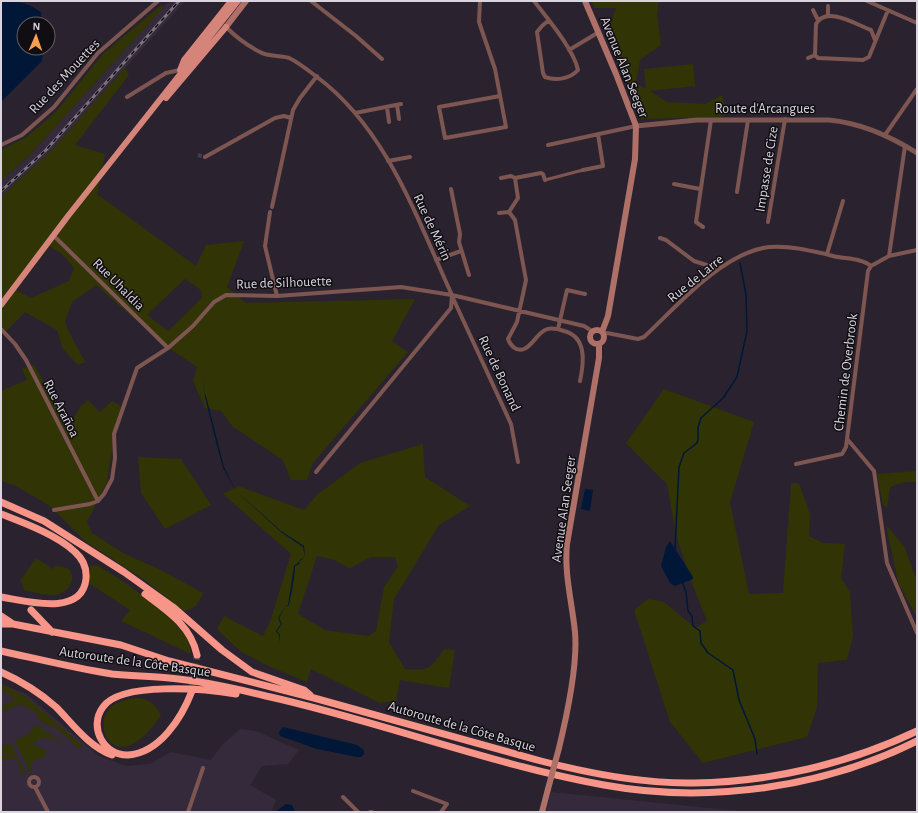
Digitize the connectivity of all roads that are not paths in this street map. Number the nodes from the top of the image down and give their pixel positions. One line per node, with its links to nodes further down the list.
1 (158, 1): 44 (street, Rue des Mouettes)
2 (231, 1): 26 (main road)
3 (238, 1): 28 (main road)
4 (246, 1): 17 (main road)
5 (311, 1): 25 (street)
6 (480, 1): 30 (street)
7 (534, 1): 14 (street)
8 (585, 1): 20 (main road, Avenue Alan Seeger)
9 (867, 1): 12 (street)
10 (828, 6): 13 (street)
11 (813, 10): 15 (street)
12 (888, 10): 16 (street); 19 (street)
13 (828, 16): 15 (street); 18 (street)
14 (549, 20): 22 (street); 22 (street)
15 (818, 20): 23 (street)
16 (917, 23)
17 (226, 27): 27 (street, Rue de Mérin); 41 (main road)
18 (871, 30): 19 (street); 21 (street)
19 (880, 30): 21 (street)
20 (599, 32): 22 (street); 40 (main road, Avenue Alan Seeger)
21 (875, 40): 23 (street)
22 (569, 50)
23 (815, 55): 24 (street)
24 (808, 58)
25 (382, 60)
26 (180, 70): 28 (main road); 31 (street)
27 (317, 76): 33 (street, Rue de Mérin); 34 (street)
28 (171, 85): 41 (main road)
29 (917, 89): 43 (street)
30 (500, 96): 30 (street)
31 (126, 97)
32 (387, 107): 33 (street); 35 (street); 39 (street)
33 (355, 113): 50 (street, Rue de Mérin)
34 (291, 118): 48 (street); 60 (street)
35 (399, 119)
36 (785, 119): 38 (street, Route d'Arcangues); 43 (street, Route d'Arcangues); 64 (street, Impasse de Cize)
37 (711, 120): 38 (street, Route d'Arcangues); 40 (street, Route d'Arcangues); 57 (street)
38 (748, 120): 58 (street)
39 (389, 122)
40 (636, 126): 42 (street); 85 (main road, Avenue Alan Seeger)
41 (138, 129): 66 (main road)
42 (598, 134): 45 (street); 51 (street)
43 (885, 135): 46 (street, Route d'Arcangues)
44 (1, 144)
45 (548, 145)
46 (906, 146): 47 (street, Route d'Arcangues); 71 (street)
47 (917, 153)
48 (204, 157)
49 (410, 157): 50 (street)
50 (388, 161): 72 (street, Rue de Mérin)
51 (583, 170): 54 (street)
52 (501, 178): 53 (street)
53 (515, 178): 54 (street); 62 (street)
54 (545, 180)
55 (674, 184): 57 (street)
56 (451, 189): 69 (street)
57 (700, 189): 65 (street)
58 (737, 192)
59 (843, 201): 70 (street)
60 (272, 207)
61 (270, 212): 78 (street)
62 (509, 212): 63 (street); 80 (street)
63 (499, 213)
64 (768, 222)
65 (703, 228)
66 (54, 236): 79 (main road); 87 (street, Rue Uhaldia)
67 (660, 238): 74 (street)
68 (917, 250): 71 (street)
69 (461, 251): 72 (street); 75 (street)
70 (827, 254): 73 (street, Rue de Larre); 74 (street, Rue de Larre)
71 (888, 256): 73 (street)
72 (436, 260): 77 (street, Rue de Mérin)
73 (871, 266): 89 (street, Chemin de Overbrook)
74 (719, 269): 85 (street, Rue de Larre)
75 (469, 275)
76 (585, 294): 81 (street)
77 (452, 295): 78 (street, Rue de Silhouette); 80 (street, Rue de Silhouette); 90 (street, Rue de Bonand); 92 (street)
78 (277, 296): 87 (street, Rue de Silhouette)
79 (1, 305)
80 (519, 311): 81 (street, Rue de Silhouette); 83 (street)
81 (559, 320): 83 (street); 84 (street, Rue de Silhouette)
82 (1, 329): 93 (street, Rue Arañoa)
83 (558, 330): 88 (street)
84 (592, 331): 85 (main road); 86 (main road)
85 (603, 333): 86 (main road)
86 (599, 344): 120 (main road, Avenue Alan Seeger, bridge)
87 (168, 348): 93 (street, Rue de Silhouette)
88 (580, 381)
89 (848, 440): 91 (street); 105 (street, Chemin de Overbrook)
90 (518, 462)
91 (796, 464)
92 (316, 472)
93 (98, 501): 95 (street)
94 (1, 502): 99 (highway)
95 (54, 510)
96 (1, 514): 97 (highway)
97 (57, 539): 98 (highway); 99 (highway)
98 (1, 598)
99 (163, 601): 109 (highway)
100 (31, 610): 104 (highway)
101 (1, 616): 103 (highway)
102 (1, 624): 103 (highway, Autoroute de la Côte Basque)
103 (13, 624): 104 (highway, Autoroute de la Côte Basque)
104 (52, 632): 109 (highway, Autoroute de la Côte Basque)
105 (917, 633)
106 (1, 651): 108 (highway, Autoroute de la Côte Basque)
107 (1, 672): 108 (highway)
108 (268, 696): 111 (highway, Autoroute de la Côte Basque)
109 (314, 698): 110 (highway, Autoroute de la Côte Basque)
110 (917, 731)
111 (917, 741)
112 (202, 768): 117 (street)
113 (35, 787): 116 (street)
114 (413, 791): 119 (street)
115 (342, 797): 118 (street)
116 (48, 812)
117 (188, 812)
118 (358, 812)
119 (441, 812)
120 (542, 812)

